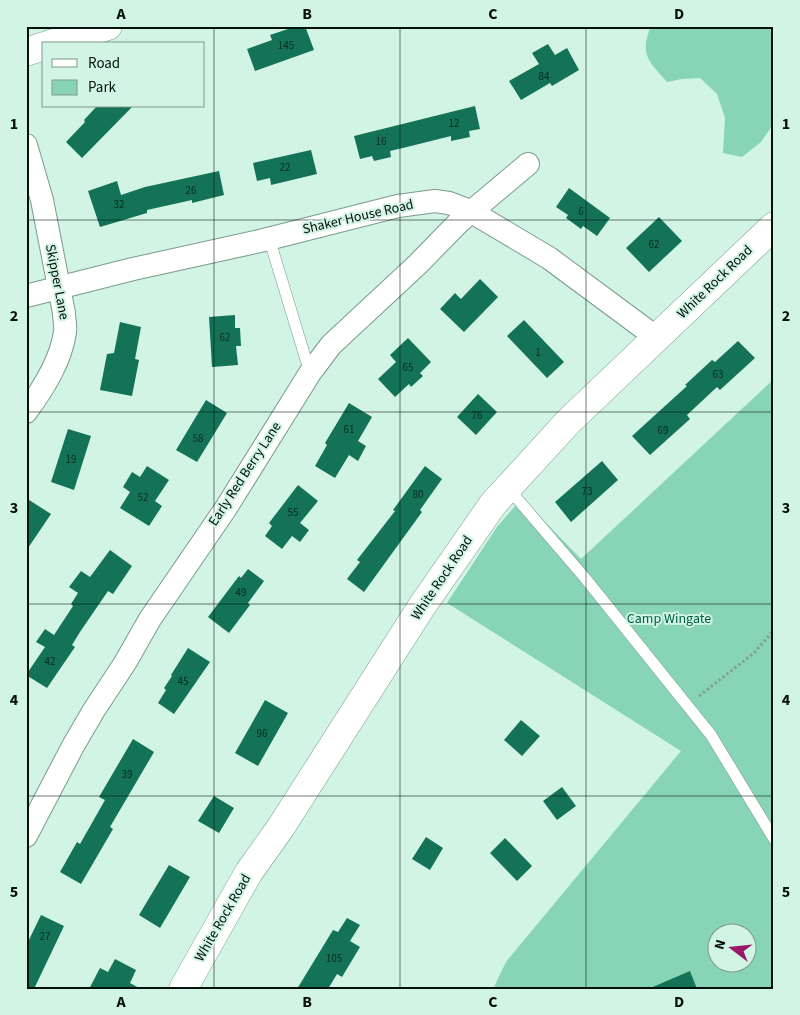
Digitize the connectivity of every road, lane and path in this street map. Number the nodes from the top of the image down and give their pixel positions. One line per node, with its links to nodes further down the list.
1 (108, 26): 2 (street)
2 (77, 30): 3 (street)
3 (54, 42)
4 (42, 47): 5 (street)
5 (26, 52)
6 (26, 145): 11 (street, Skipper Lane)
7 (528, 164): 8 (street, Early Red Berry Lane)
8 (470, 211): 10 (street, Shaker House Road); 13 (street, Shaker House Road); 14 (street, Early Red Berry Lane)
9 (774, 226): 13 (street, White Rock Road)
10 (269, 238): 11 (street, Shaker House Road); 14 (lane)
11 (59, 287): 12 (street, Shaker House Road); 15 (street, Skipper Lane)
12 (26, 296)
13 (657, 338): 16 (street, White Rock Road)
14 (310, 373): 19 (street, Early Red Berry Lane)
15 (26, 412)
16 (507, 487): 18 (lane); 21 (street, White Rock Road)
17 (774, 630): 18 (path)
18 (686, 704): 20 (lane)
19 (26, 836)
20 (774, 839)
21 (183, 989)

